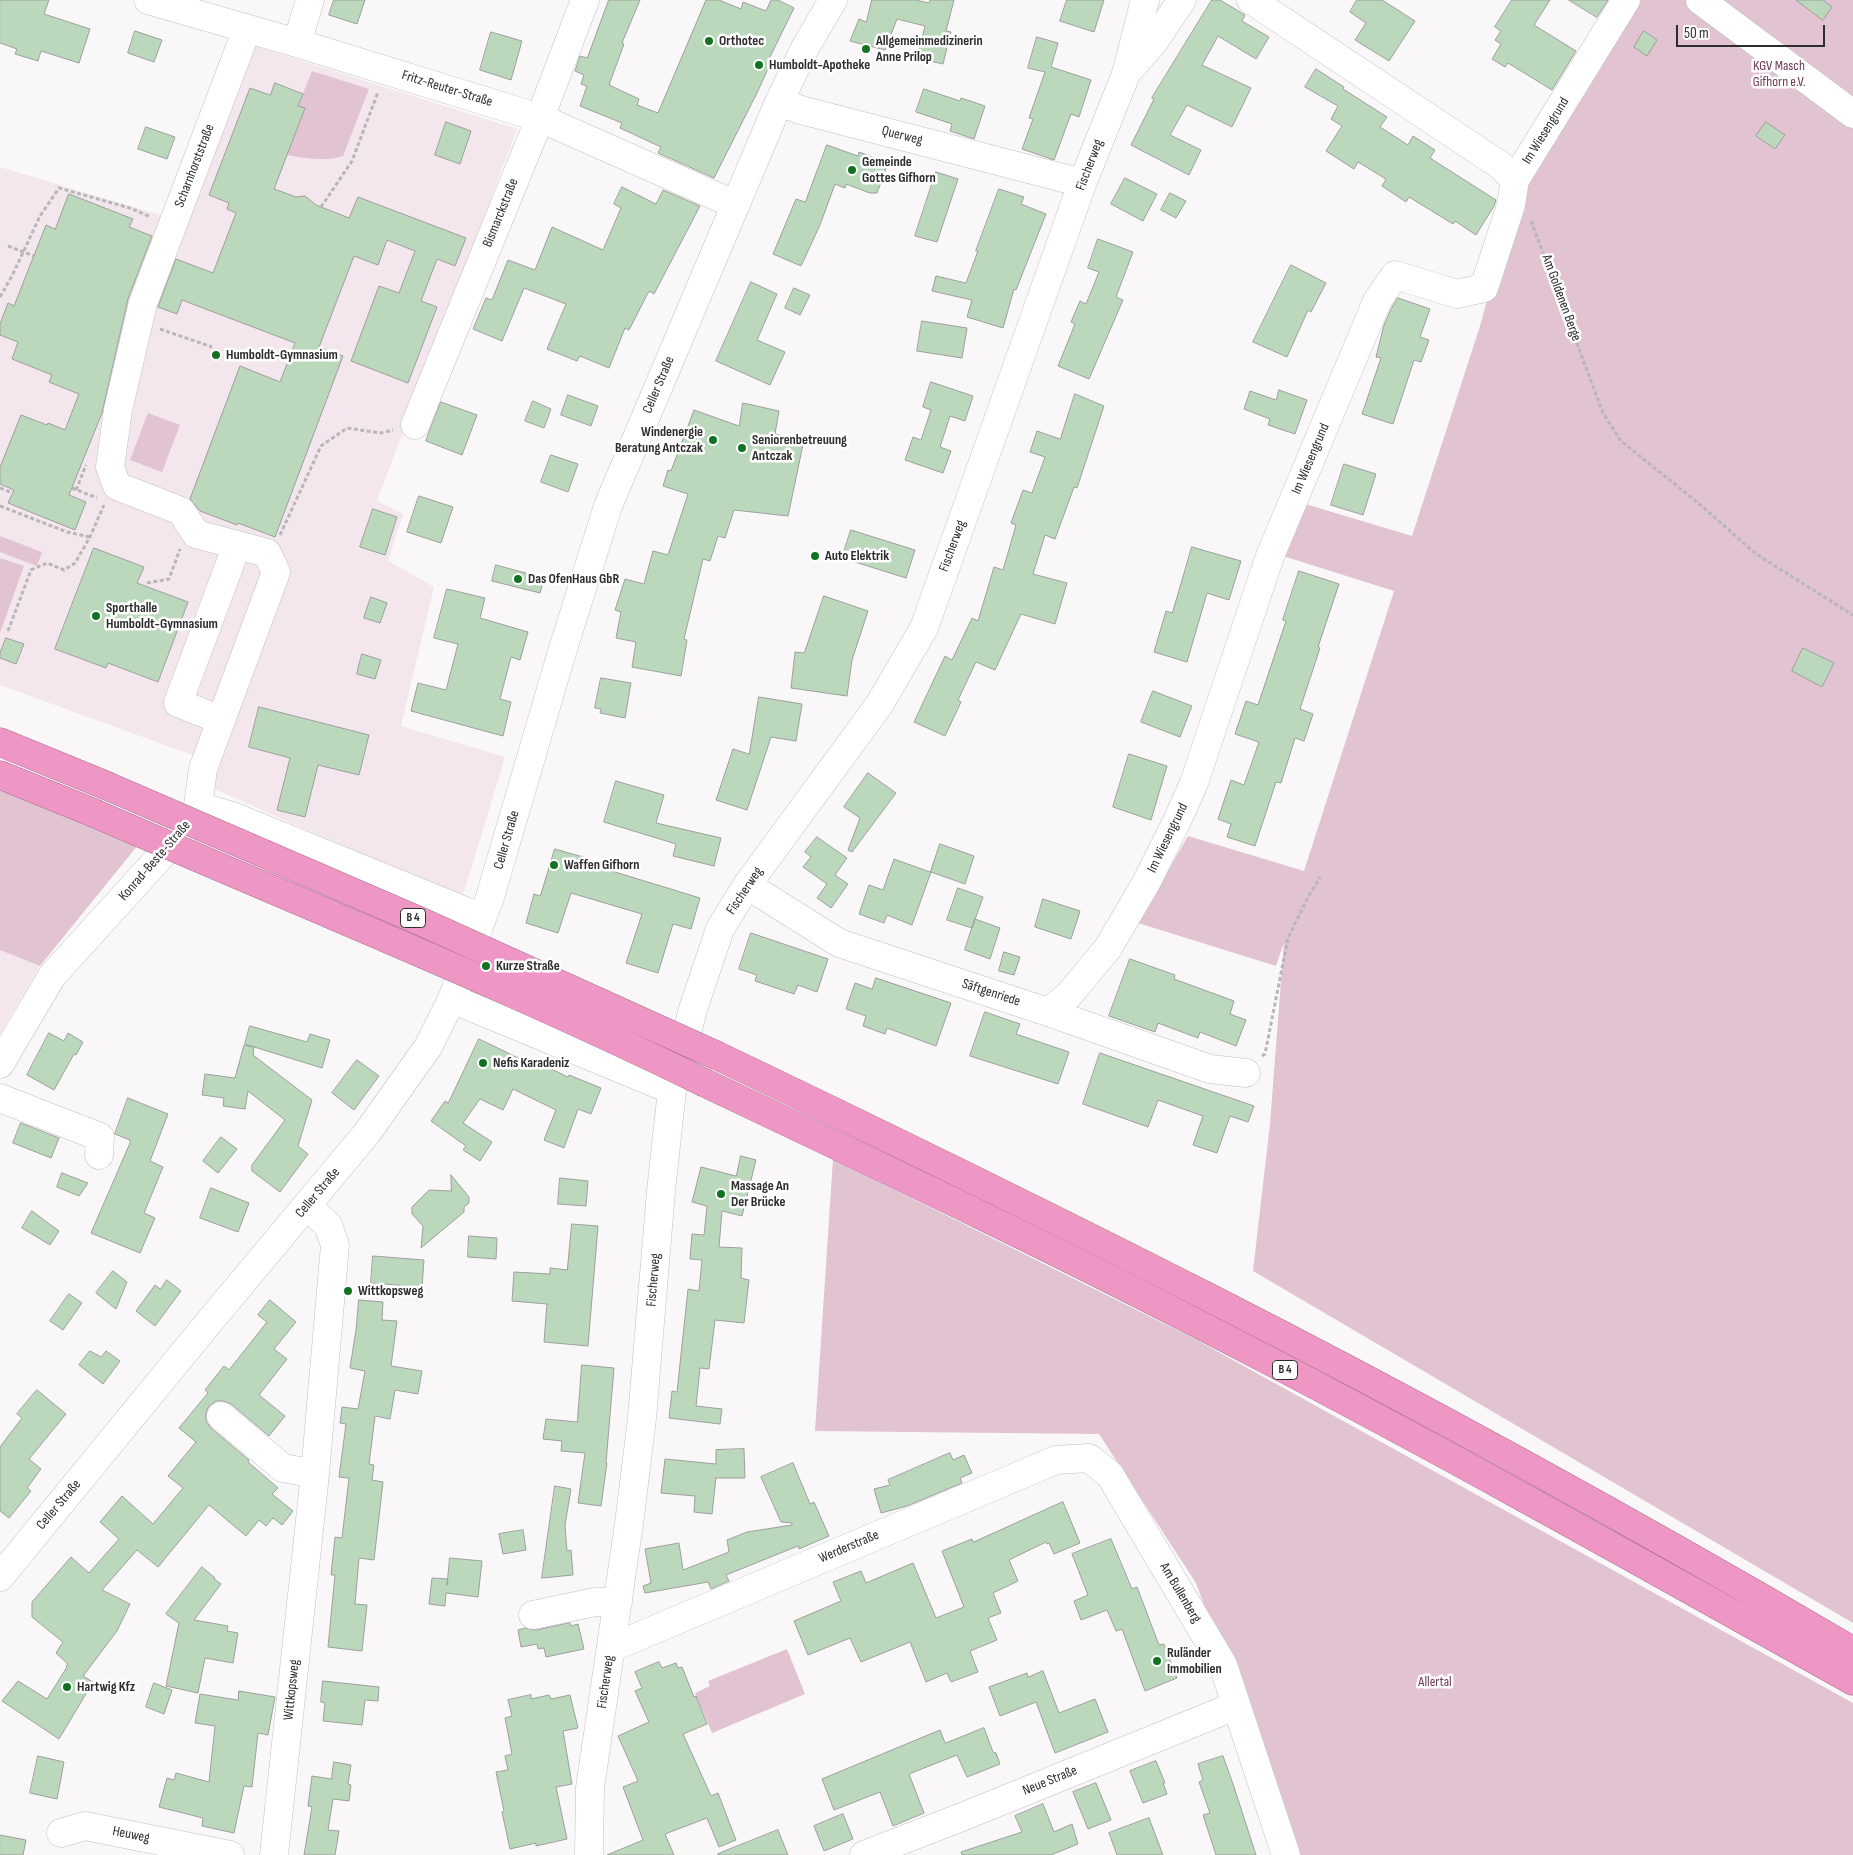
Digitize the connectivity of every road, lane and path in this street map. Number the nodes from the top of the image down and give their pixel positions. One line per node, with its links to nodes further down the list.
1 (148, 0): 10 (street, Fritz-Reuter-Straße)
2 (310, 0): 11 (street)
3 (586, 0): 16 (street, Bismarckstraße)
4 (833, 0): 14 (street, Celler Straße)
5 (1145, 0): 12 (street, Fischerweg)
6 (1182, 0): 12 (street)
7 (1251, 0): 17 (street)
8 (1626, 0): 17 (street, Im Wiesengrund)
9 (1700, 0): 15 (street)
10 (247, 29): 11 (street, Fritz-Reuter-Straße); 22 (street, Scharnhorststraße)
11 (297, 43): 16 (street, Fritz-Reuter-Straße)
12 (1126, 74): 18 (street, Fischerweg)
13 (375, 102): 20 (path)
14 (779, 102): 18 (street, Querweg); 19 (street, Celler Straße)
15 (1853, 114)
16 (540, 118): 19 (street, Fritz-Reuter-Straße); 29 (street, Bismarckstraße)
17 (1515, 180): 51 (street, Im Wiesengrund)
18 (1082, 184): 48 (street, Fischerweg)
19 (736, 205): 49 (street, Celler Straße)
20 (321, 207)
21 (1529, 215): 41 (path, Am Goldenen Berge)
22 (173, 225): 24 (path); 30 (street, Scharnhorststraße)
23 (8, 246): 24 (path)
24 (23, 251): 25 (path); 26 (path)
25 (34, 256)
26 (0, 297)
27 (157, 328): 28 (path)
28 (212, 347)
29 (415, 424): 39 (path)
30 (116, 486): 36 (street); 37 (path)
31 (0, 488): 33 (path)
32 (72, 488): 34 (path)
33 (13, 493)
34 (85, 493)
35 (0, 506): 37 (path)
36 (188, 525): 38 (street); 40 (path)
37 (90, 537): 42 (path)
38 (237, 545): 39 (street); 43 (street)
39 (267, 553): 43 (street)
40 (147, 583)
41 (1853, 615)
42 (8, 631)
43 (221, 720): 46 (street)
44 (0, 742): 65 (highway, B 4, bridge)
45 (0, 775): 66 (highway, B 4, bridge)
46 (198, 806): 49 (street, Konrad-Beste-Straße); 52 (street, Konrad-Beste-Straße)
47 (1320, 878): 53 (path)
48 (748, 885): 51 (street, Säftgenriede); 54 (street, Fischerweg)
49 (482, 918): 50 (street, Celler Straße)
50 (452, 999): 54 (street); 57 (street, Celler Straße)
51 (1048, 1012): 53 (street, Säftgenriede)
52 (0, 1064)
53 (1246, 1073)
54 (672, 1090): 62 (street, Fischerweg)
55 (0, 1098): 56 (street)
56 (98, 1155)
57 (307, 1206): 60 (street, Wittkopsweg); 61 (street, Celler Straße)
58 (220, 1416): 60 (street)
59 (1089, 1458): 64 (street, Werderstraße); 67 (street, Am Bullenberg)
60 (315, 1474): 70 (street, Wittkopsweg)
61 (0, 1577)
62 (618, 1602): 63 (street); 64 (street, Fischerweg)
63 (533, 1615)
64 (611, 1648): 71 (street, Fischerweg)
65 (1853, 1651)
66 (1853, 1681)
67 (1236, 1706): 72 (street, Neue Straße); 73 (street, Am Bullenberg)
68 (61, 1833): 69 (street, Heuweg)
69 (230, 1855)
70 (274, 1855)
71 (589, 1855)
72 (864, 1855)
73 (1286, 1855)

